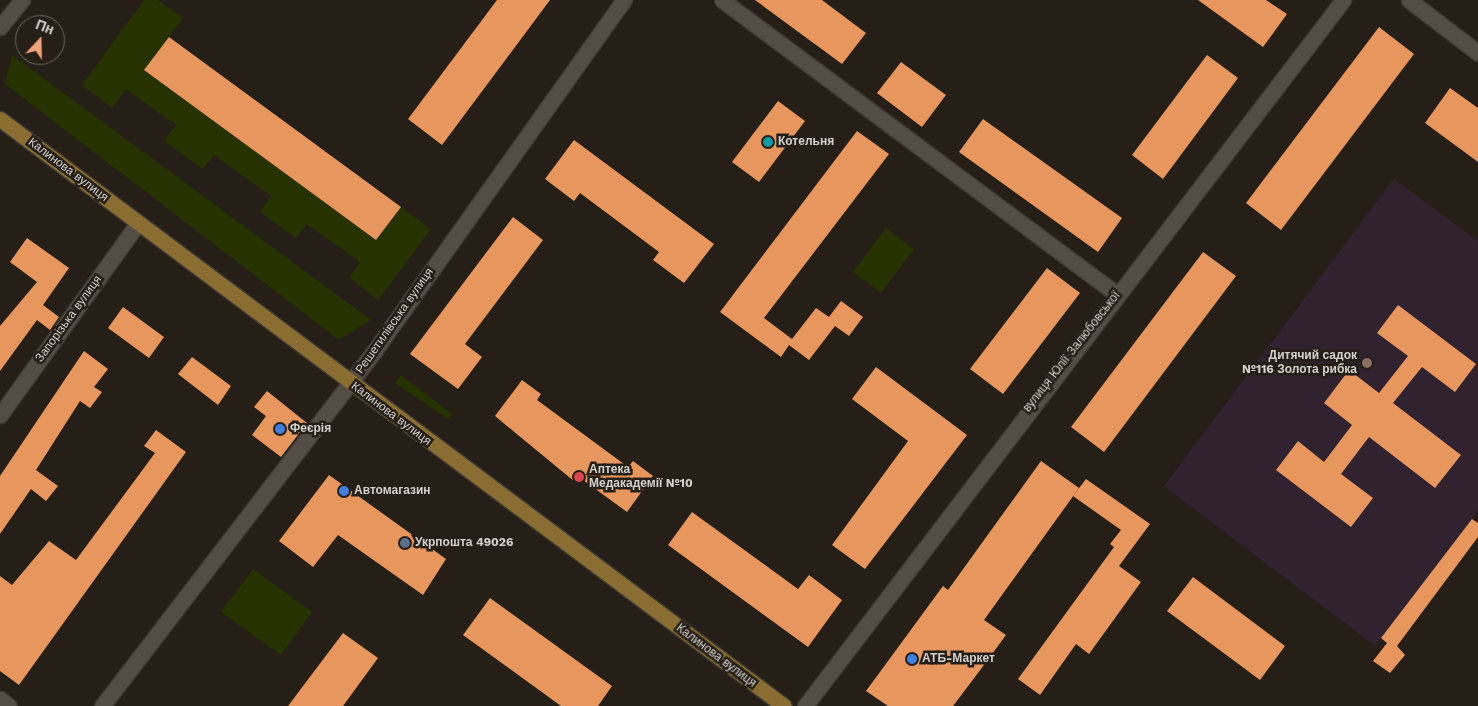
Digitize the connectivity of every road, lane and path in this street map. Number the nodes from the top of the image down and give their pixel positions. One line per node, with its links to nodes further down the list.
1 (22, 0): 6 (street)
2 (624, 0): 11 (street, Решетилівська вулиця)
3 (722, 0): 10 (street)
4 (1343, 0): 10 (street, вулиця Юлії Залюбовської)
5 (1409, 0): 7 (street)
6 (0, 27)
7 (1478, 53)
8 (0, 119): 9 (main road, Калинова вулиця)
9 (138, 223): 11 (main road, Калинова вулиця); 12 (street, Запорізька вулиця)
10 (1116, 294): 17 (street, вулиця Юлії Залюбовської)
11 (350, 384): 15 (street, Решетилівська вулиця); 16 (main road, Калинова вулиця)
12 (0, 415)
13 (0, 699): 14 (street)
14 (9, 706)
15 (102, 706)
16 (784, 706)
17 (805, 706)

